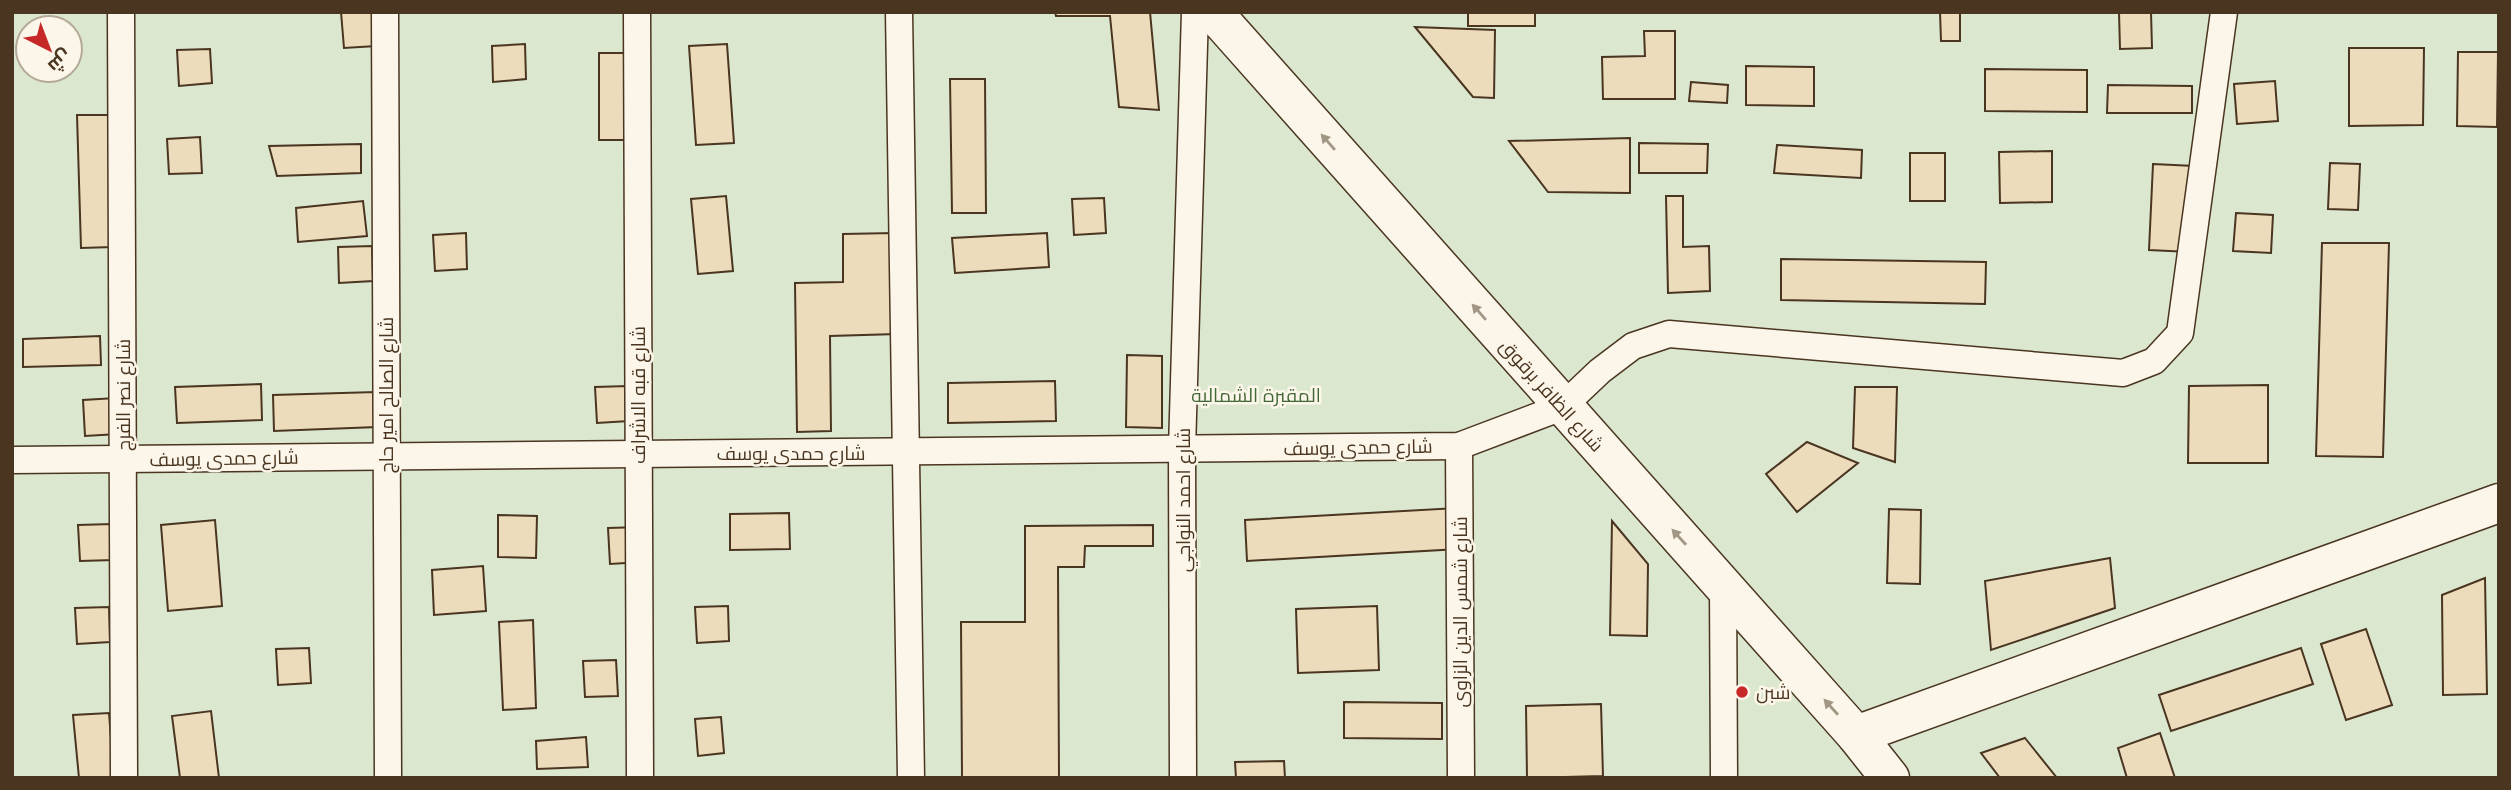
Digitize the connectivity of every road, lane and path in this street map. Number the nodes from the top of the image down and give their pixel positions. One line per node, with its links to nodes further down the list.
1 (121, 12): 14 (lane, شارع نصر الفرج)
2 (385, 12): 13 (lane, شارع الصالح امير حاج)
3 (637, 12): 12 (lane, شارع قبه الاشراف)
4 (899, 12): 11 (lane)
5 (1195, 12): 10 (lane, شارع احمد النواجي)
6 (1213, 12): 8 (main road, شارع الظافر برقوق, one-way to 6)
7 (2224, 12): 8 (lane)
8 (1562, 407): 9 (lane, شارع حمدى يوسف); 17 (main road, شارع الظافر برقوق, one-way to 8)
9 (1459, 446): 10 (lane, شارع حمدى يوسف); 24 (lane, شارع شمس الدين الزاوى)
10 (1182, 449): 11 (lane, شارع حمدى يوسف); 23 (lane, شارع احمد النواجي)
11 (906, 452): 12 (lane, شارع حمدى يوسف); 22 (lane)
12 (638, 454): 13 (lane, شارع حمدى يوسف); 21 (lane, شارع قبه الاشراف)
13 (387, 457): 14 (lane, شارع حمدى يوسف); 20 (lane, شارع الصالح امير حاج)
14 (123, 459): 15 (lane, شارع حمدى يوسف); 19 (lane, شارع نصر الفرج)
15 (12, 460)
16 (2499, 503): 18 (main road)
17 (1723, 587): 18 (main road, شارع الظافر برقوق, one-way to 17); 25 (lane)
18 (1856, 735): 26 (main road, شارع الظافر برقوق)
19 (124, 778)
20 (388, 778)
21 (640, 778)
22 (911, 778)
23 (1183, 778)
24 (1461, 778)
25 (1724, 778)
26 (1890, 778)

